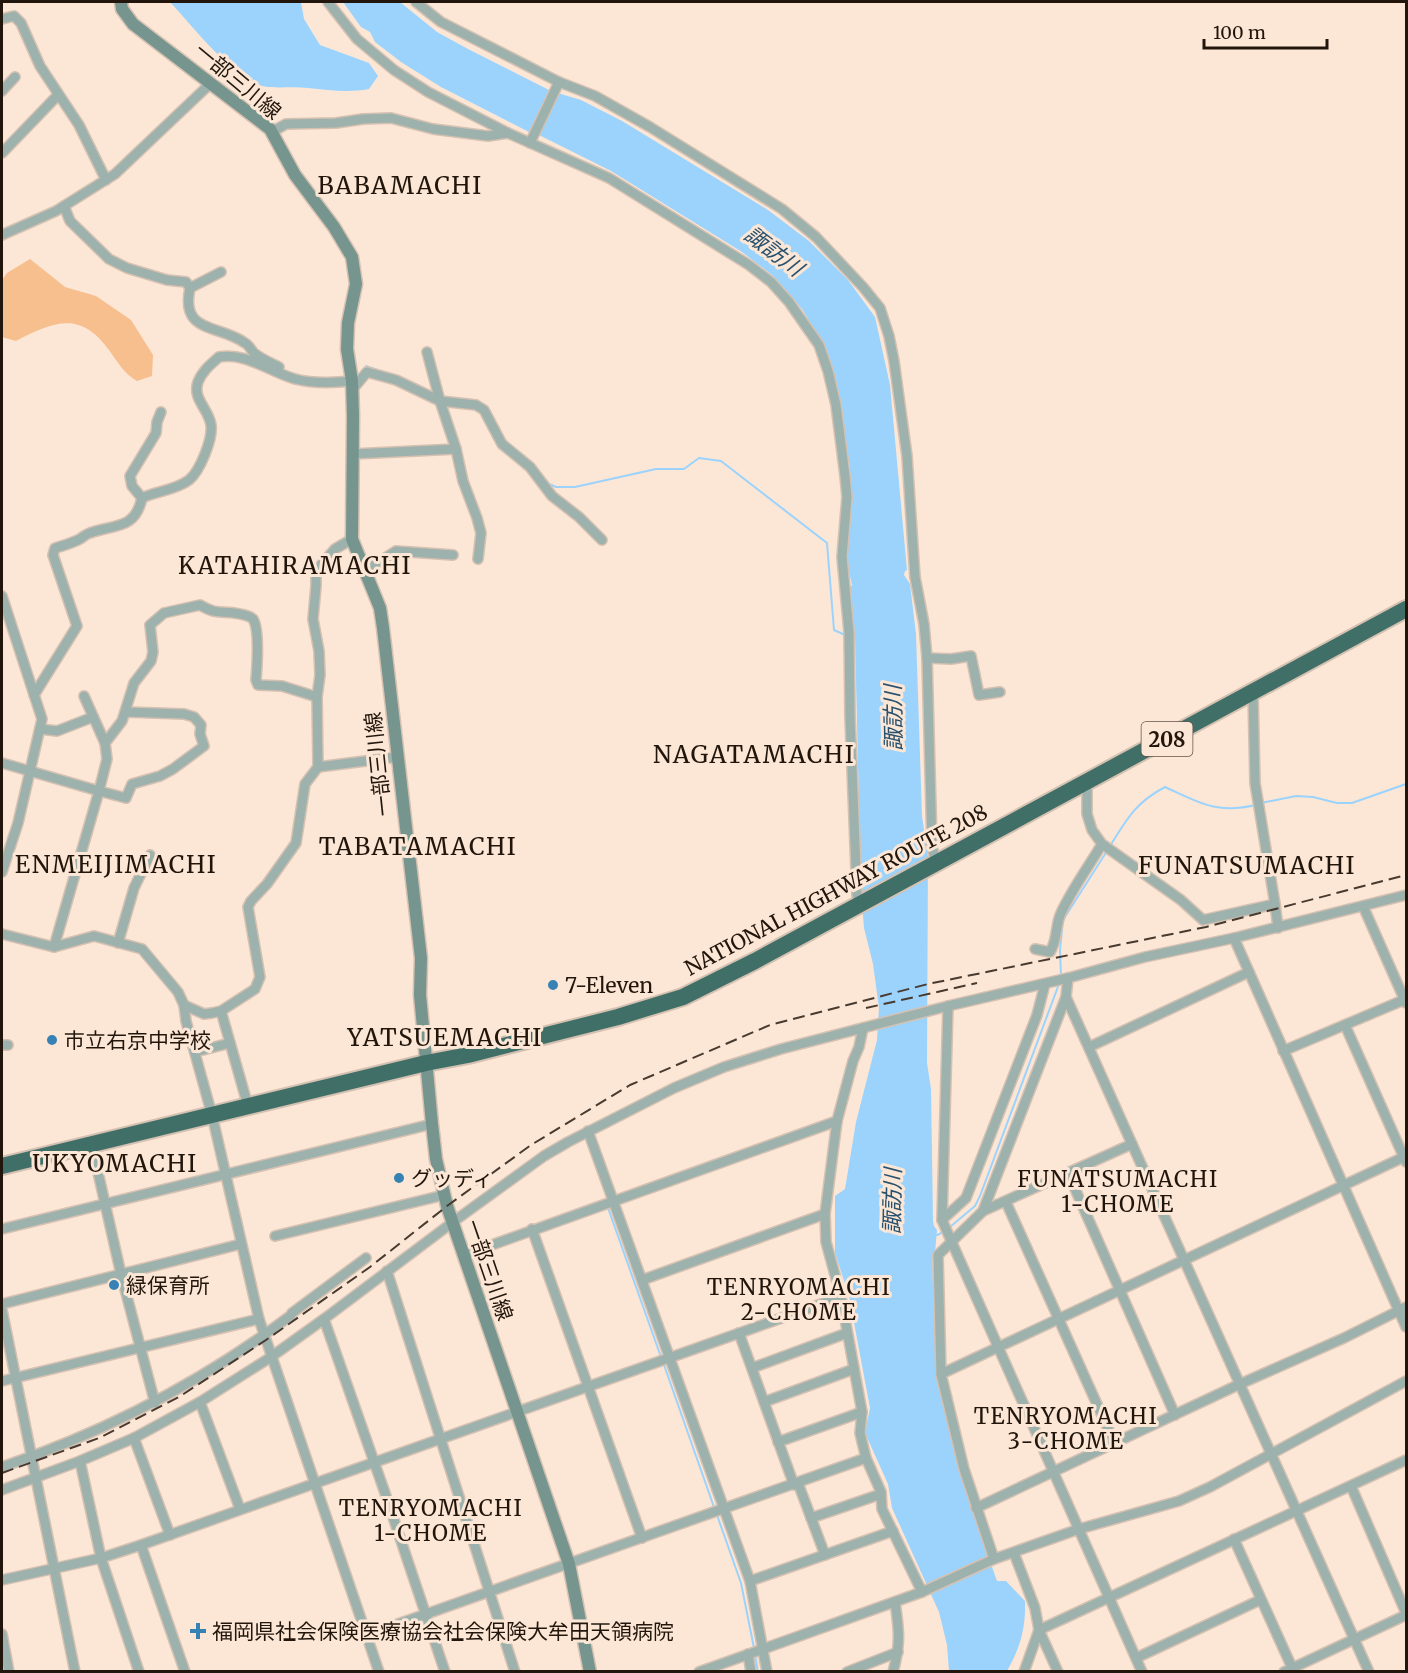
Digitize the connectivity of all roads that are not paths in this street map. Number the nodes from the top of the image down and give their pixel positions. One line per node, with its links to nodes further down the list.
1 (121, 2): 7 (main road, 一部三川線)
2 (327, 2): 11 (street)
3 (416, 2): 6 (street)
4 (2, 19): 9 (street)
5 (15, 77): 8 (street)
6 (559, 82): 12 (street); 34 (street)
7 (211, 83): 10 (main road, 一部三川線); 14 (street)
8 (2, 91)
9 (58, 95): 13 (street); 14 (street)
10 (272, 132): 11 (street); 21 (main road, 一部三川線)
11 (508, 133): 12 (street)
12 (530, 143): 55 (street)
13 (2, 153)
14 (106, 180): 15 (street)
15 (64, 206): 16 (street); 18 (street)
16 (2, 235)
17 (221, 272): 18 (street)
18 (190, 288): 20 (street)
19 (428, 352): 22 (street)
20 (304, 381): 21 (street); 26 (street)
21 (352, 386): 22 (street); 25 (main road, 一部三川線)
22 (440, 401): 24 (street); 28 (street)
23 (162, 412): 26 (street)
24 (456, 449): 25 (street); 30 (street)
25 (353, 454): 27 (main road, 一部三川線)
26 (142, 498): 37 (street)
27 (352, 539): 31 (main road, 一部三川線); 39 (street)
28 (602, 540)
29 (453, 555): 31 (street)
30 (478, 559)
31 (365, 571): 44 (main road, 一部三川線)
32 (2, 596): 37 (street)
33 (1407, 609): 36 (highway, NATIONAL HIGHWAY ROUTE 208 / 208)
34 (927, 658): 35 (street); 52 (street)
35 (1000, 692)
36 (1253, 692): 48 (highway, NATIONAL HIGHWAY ROUTE 208 / 208); 56 (street)
37 (34, 695): 42 (street)
38 (84, 696): 41 (street)
39 (317, 697): 40 (street); 46 (street)
40 (126, 712): 43 (street); 49 (street)
41 (93, 717): 42 (street); 43 (street)
42 (40, 729): 47 (street)
43 (105, 743): 49 (street)
44 (397, 758): 46 (street); 78 (main road, 一部三川線)
45 (2, 763): 47 (street)
46 (318, 767): 71 (street)
47 (29, 771): 49 (street); 53 (street)
48 (1087, 782): 50 (street); 52 (highway, NATIONAL HIGHWAY ROUTE 208 / 208)
49 (99, 791): 62 (street)
50 (1102, 844): 56 (street); 63 (street)
51 (150, 855): 61 (street)
52 (932, 865): 55 (highway, NATIONAL HIGHWAY ROUTE 208 / 208)
53 (2, 872)
54 (1407, 895): 57 (street)
55 (862, 903): 78 (highway, NATIONAL HIGHWAY ROUTE 208 / 208)
56 (1275, 904): 58 (street)
57 (1363, 906): 58 (street); 68 (street)
58 (1278, 927): 60 (street)
59 (2, 934): 62 (street)
60 (1234, 938): 64 (street); 65 (street)
61 (118, 943): 62 (street); 69 (street)
62 (54, 946)
63 (1035, 949)
64 (1249, 972): 75 (street); 76 (street)
65 (1068, 978): 66 (street); 67 (street)
66 (1045, 984): 70 (street); 97 (street)
67 (1066, 997): 75 (street); 95 (street)
68 (1406, 1001): 72 (street)
69 (184, 1005): 71 (street); 77 (street)
70 (948, 1006): 73 (street); 97 (street)
71 (221, 1011): 74 (street)
72 (1345, 1025): 76 (street); 86 (street)
73 (863, 1028): 81 (street); 83 (street)
74 (230, 1043): 77 (street); 79 (street)
75 (1089, 1047): 84 (street)
76 (1283, 1051): 90 (street)
77 (195, 1052): 80 (street)
78 (426, 1063): 79 (highway, NATIONAL HIGHWAY ROUTE 208 / 208); 82 (main road, 一部三川線)
79 (248, 1106): 80 (highway, NATIONAL HIGHWAY ROUTE 208 / 208)
80 (212, 1114): 85 (highway, NATIONAL HIGHWAY ROUTE 208 / 208); 89 (street)
81 (837, 1121): 92 (street); 96 (street)
82 (432, 1124): 89 (street); 91 (main road, 一部三川線)
83 (588, 1131): 92 (street); 98 (street)
84 (1132, 1144): 88 (street); 106 (street)
85 (92, 1146): 87 (highway, NATIONAL HIGHWAY ROUTE 208 / 208); 94 (street)
86 (1406, 1159): 90 (street)
87 (2, 1166)
88 (1068, 1173): 93 (street); 110 (street)
89 (224, 1174): 94 (street); 103 (street)
90 (1344, 1186): 106 (street); 113 (street)
91 (444, 1195): 98 (main road, 一部三川線); 101 (street)
92 (614, 1200): 100 (street); 109 (street)
93 (1006, 1202): 95 (street); 117 (street)
94 (105, 1204): 99 (street); 108 (street)
95 (983, 1211): 102 (street)
96 (825, 1214): 109 (street); 111 (street)
97 (942, 1220): 102 (street)
98 (453, 1222): 104 (main road, 一部三川線); 107 (street)
99 (2, 1229)
100 (532, 1229): 104 (street); 133 (street)
101 (275, 1236)
102 (952, 1243): 122 (street); 128 (street)
103 (241, 1244): 108 (street); 115 (street)
104 (464, 1255): 137 (main road, 一部三川線)
105 (366, 1258): 121 (street)
106 (1184, 1260): 110 (street); 132 (street)
107 (387, 1271): 116 (street); 141 (street)
108 (121, 1274): 112 (street); 123 (street)
109 (642, 1281): 125 (street)
110 (1119, 1290): 117 (street); 139 (street)
111 (841, 1297): 119 (street); 120 (street)
112 (2, 1304)
113 (1403, 1308): 118 (street); 132 (street)
114 (2, 1310): 129 (street)
115 (259, 1319): 121 (street); 123 (street)
116 (324, 1319): 124 (street); 148 (street)
117 (1058, 1319): 122 (street); 143 (street)
118 (1407, 1327)
119 (739, 1333): 125 (street); 126 (street)
120 (848, 1333): 126 (street); 127 (street)
121 (264, 1335): 124 (street); 136 (street)
122 (999, 1347): 128 (street); 151 (street)
123 (140, 1348): 129 (street); 136 (street)
124 (271, 1357): 134 (street); 153 (street)
125 (669, 1358): 133 (street); 161 (street)
126 (752, 1368): 135 (street)
127 (854, 1369): 135 (street); 138 (street)
128 (941, 1374): 158 (street)
129 (15, 1377): 130 (street); 145 (street)
130 (2, 1381)
131 (1407, 1381): 144 (street)
132 (1240, 1384): 139 (street); 144 (street)
133 (588, 1386): 137 (street); 166 (street)
134 (200, 1402): 140 (street); 159 (street)
135 (764, 1402): 142 (street)
136 (154, 1403): 145 (street)
137 (516, 1410): 141 (street); 173 (main road, 一部三川線)
138 (862, 1413): 142 (street); 146 (street)
139 (1175, 1415): 143 (street)
140 (135, 1438): 147 (street); 165 (street)
141 (441, 1438): 148 (street); 178 (street)
142 (778, 1442): 154 (street)
143 (1114, 1442): 151 (street)
144 (1273, 1453): 160 (street); 163 (street)
145 (31, 1458): 150 (street); 152 (street)
146 (866, 1458): 154 (street); 157 (street)
147 (80, 1461): 152 (street); 171 (street)
148 (375, 1462): 153 (street); 182 (street)
149 (1406, 1463): 155 (street)
150 (2, 1467)
151 (1052, 1471): 158 (street); 163 (street)
152 (35, 1479): 156 (street); 174 (street)
153 (315, 1483): 159 (street); 186 (street)
154 (796, 1484): 161 (street); 162 (street)
155 (1351, 1486): 160 (street); 183 (street)
156 (2, 1490)
157 (881, 1494): 162 (street); 164 (street)
158 (976, 1508): 172 (street)
159 (240, 1509): 165 (street)
160 (1297, 1509): 167 (street); 187 (street)
161 (724, 1510): 166 (street); 176 (street)
162 (811, 1518): 170 (street)
163 (1079, 1529): 169 (street); 179 (street)
164 (893, 1531): 170 (street); 177 (street)
165 (170, 1534): 168 (street)
166 (642, 1538): 173 (street)
167 (1234, 1539): 179 (street); 180 (street)
168 (141, 1545): 171 (street); 196 (street)
169 (1014, 1553): 172 (street); 184 (street)
170 (825, 1555): 176 (street)
171 (101, 1558): 174 (street); 195 (street)
172 (993, 1559): 177 (street)
173 (569, 1564): 178 (street); 200 (main road, 一部三川線)
174 (54, 1569): 175 (street); 194 (street)
175 (2, 1580)
176 (750, 1581): 188 (street)
177 (925, 1590): 181 (street)
178 (489, 1592): 182 (street); 199 (street)
179 (1110, 1599): 184 (street); 191 (street)
180 (1260, 1600): 191 (street); 192 (street)
181 (895, 1602): 188 (street); 189 (street)
182 (424, 1614): 186 (street); 198 (street)
183 (1407, 1614): 187 (street)
184 (1039, 1630): 206 (street); 207 (street)
185 (2, 1634): 193 (street)
186 (367, 1635): 197 (street)
187 (1355, 1639): 192 (street); 209 (street)
188 (763, 1649): 190 (street); 203 (street)
189 (898, 1652): 204 (street); 205 (street)
190 (748, 1654): 201 (street); 202 (street)
191 (1136, 1658): 208 (street)
192 (1290, 1670)
193 (9, 1671)
194 (75, 1671)
195 (139, 1671)
196 (185, 1671)
197 (379, 1671)
198 (445, 1671)
199 (515, 1671)
200 (590, 1671)
201 (699, 1671)
202 (751, 1671)
203 (767, 1671)
204 (847, 1671)
205 (893, 1671)
206 (1024, 1671)
207 (1058, 1671)
208 (1142, 1671)
209 (1369, 1671)

